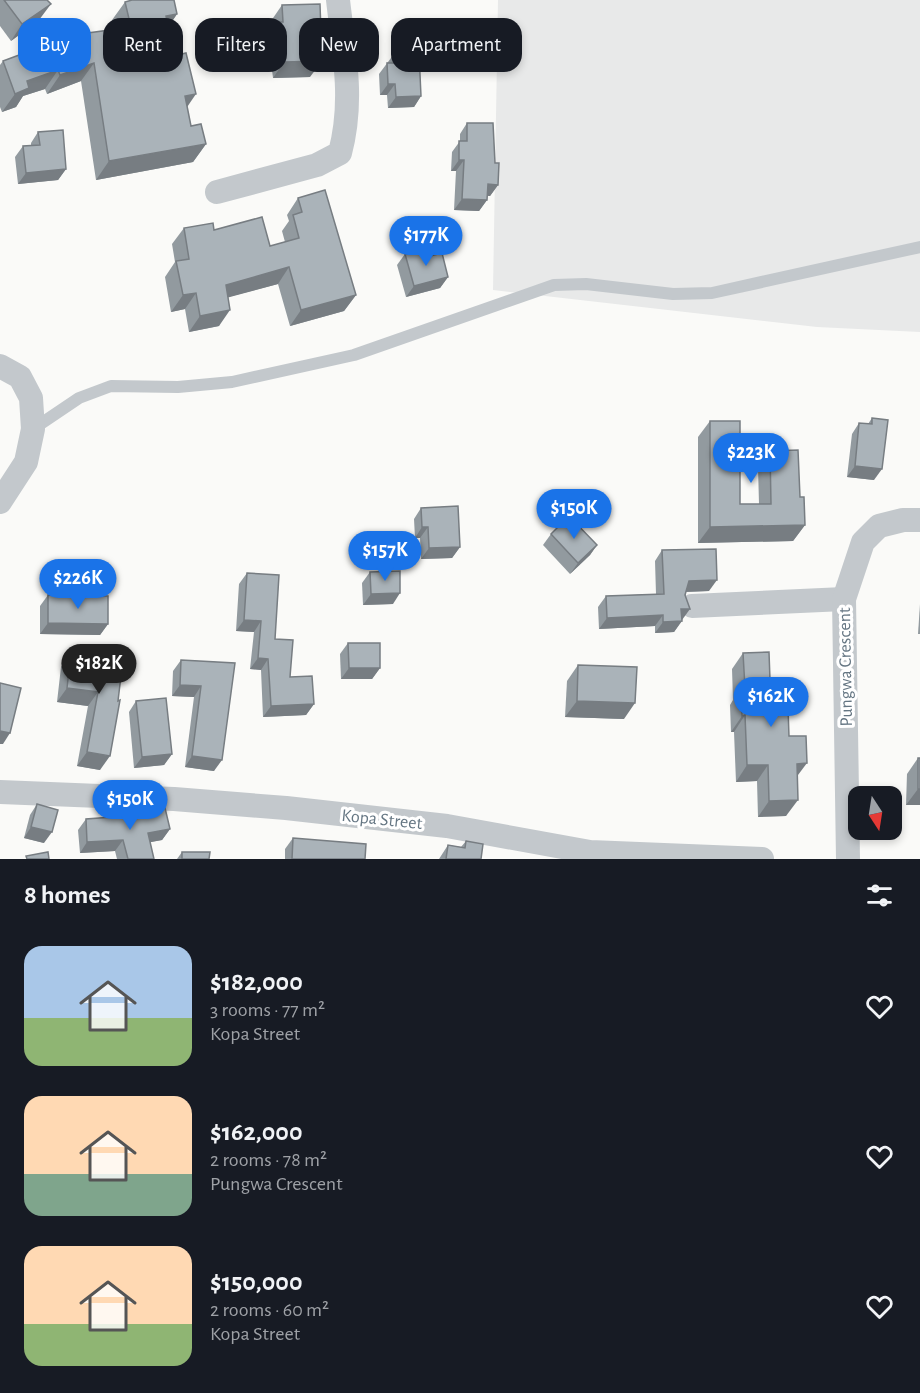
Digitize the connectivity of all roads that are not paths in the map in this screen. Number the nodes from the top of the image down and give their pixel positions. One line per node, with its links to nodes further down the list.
1 (338, 0): 2 (street)
2 (218, 192)
3 (920, 246): 5 (lane)
4 (0, 366): 5 (street)
5 (33, 429): 6 (street)
6 (0, 502)
7 (920, 520): 8 (street, Pungwa Crescent)
8 (844, 599): 9 (street); 12 (street, Pungwa Crescent)
9 (692, 606)
10 (0, 792): 11 (street, Kopa Street)
11 (762, 859)
12 (848, 859)

